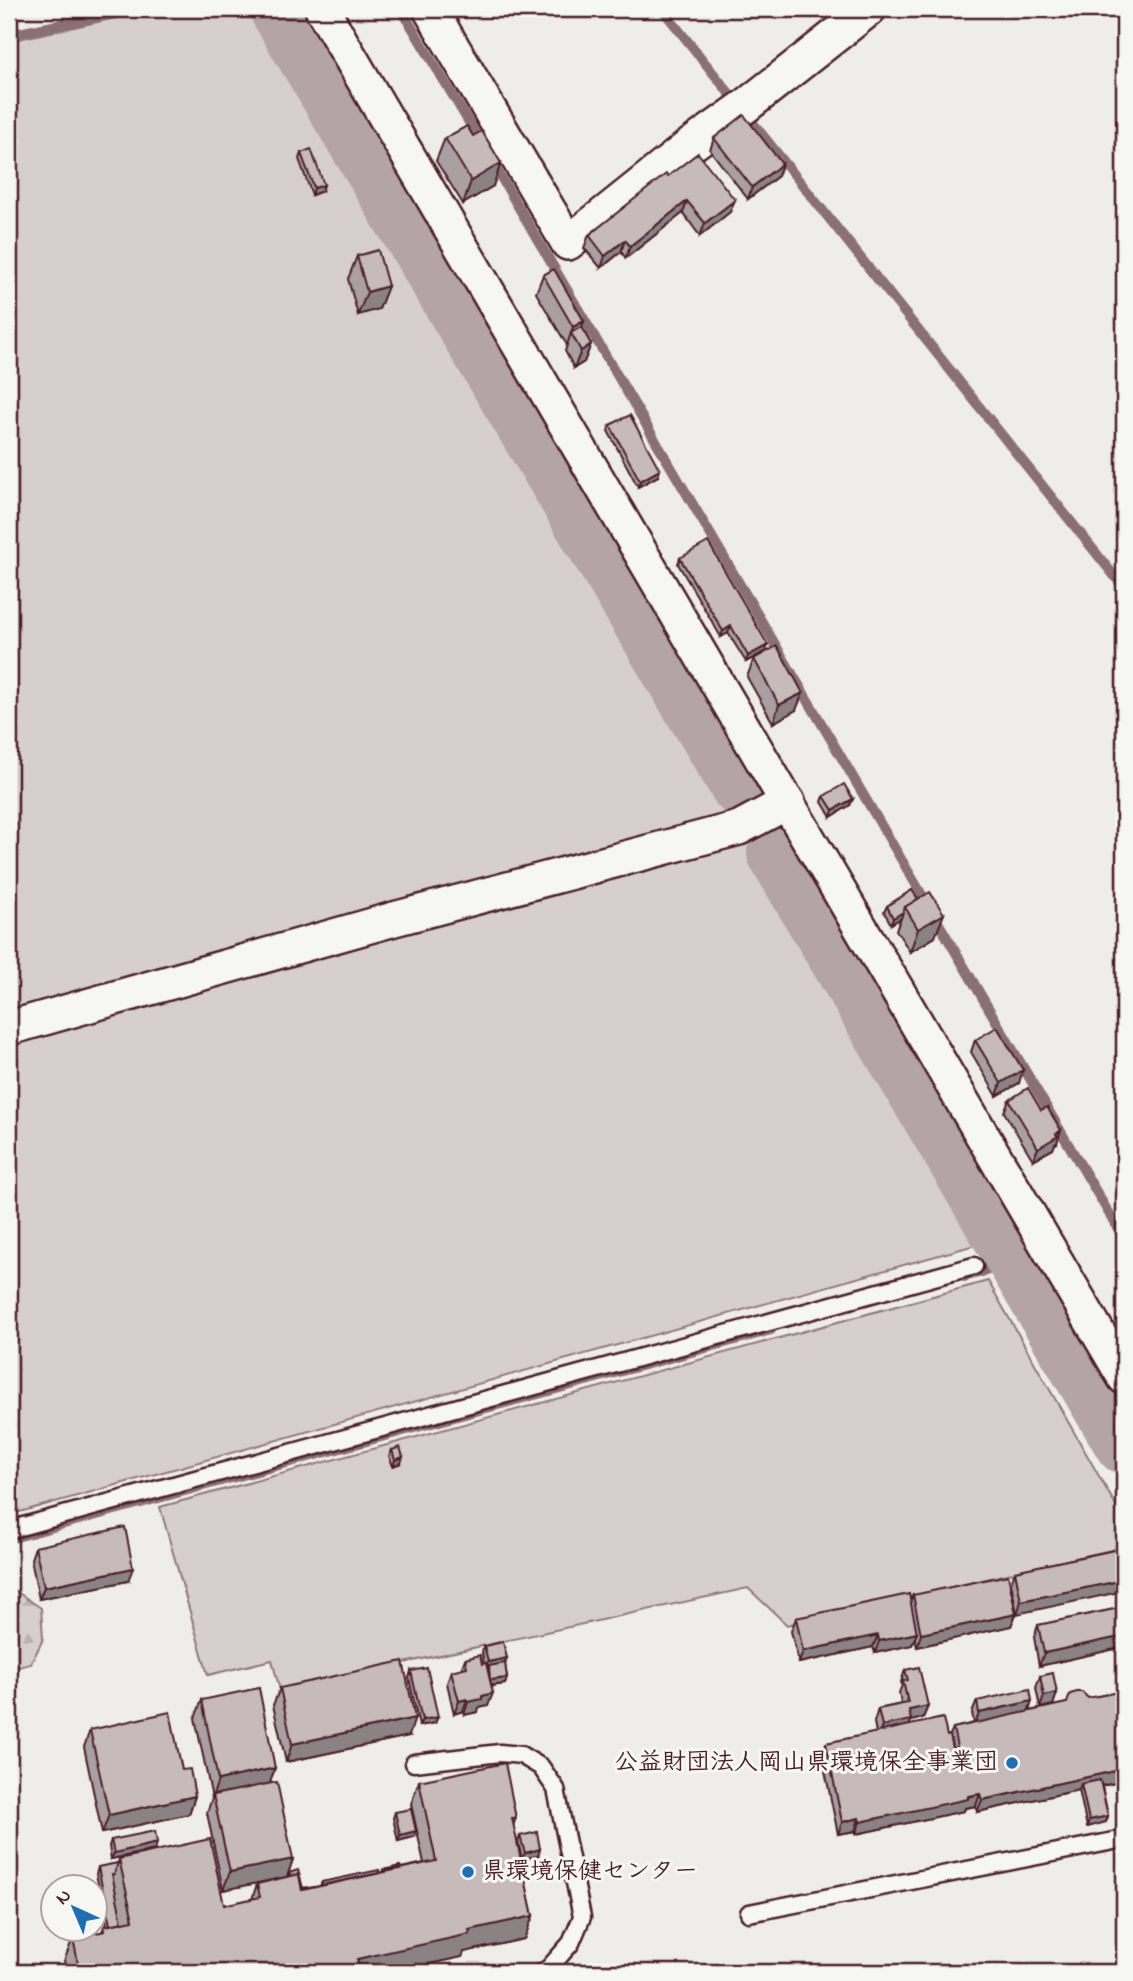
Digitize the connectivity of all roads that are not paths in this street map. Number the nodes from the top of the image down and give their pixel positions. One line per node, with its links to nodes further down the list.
1 (322, 9): 4 (street)
2 (430, 9): 3 (street)
3 (869, 9)
4 (788, 802): 5 (street); 7 (street)
5 (9, 1028)
6 (974, 1266): 8 (lane)
7 (1124, 1377)
8 (9, 1530)
9 (414, 1763): 12 (lane)
10 (1124, 1839): 11 (lane)
11 (750, 1913)
12 (542, 1972)

